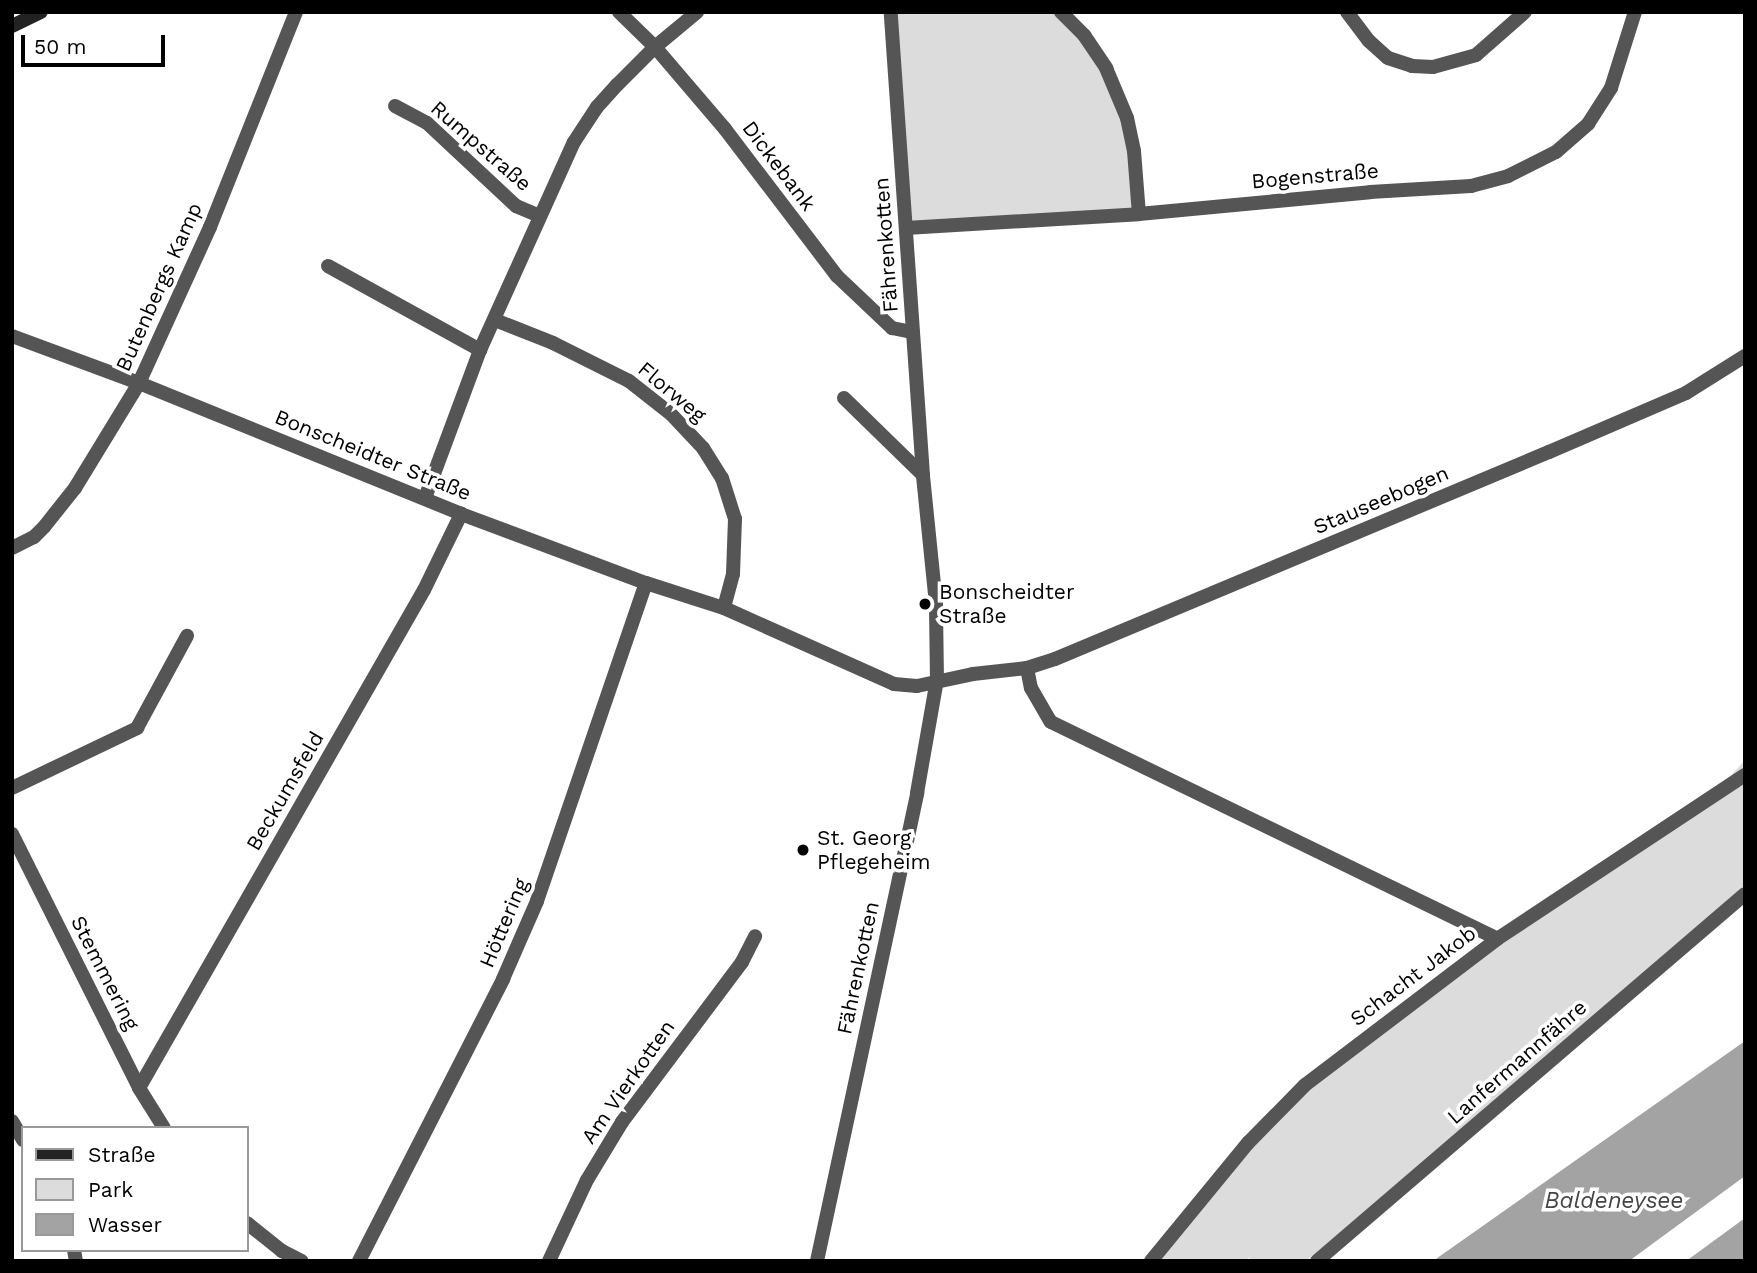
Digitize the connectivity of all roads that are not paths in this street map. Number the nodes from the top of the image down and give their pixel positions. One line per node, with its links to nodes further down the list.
1 (41, 12): 10 (street)
2 (296, 12): 22 (street, Butenbergs Kamp)
3 (620, 12): 11 (street, Dickebank)
4 (697, 12): 11 (street, Rumpstraße)
5 (891, 12): 15 (street, Fährenkotten)
6 (1061, 12): 13 (street)
7 (1347, 12): 8 (street)
8 (1525, 12)
9 (1634, 12): 13 (street, Bogenstraße)
10 (12, 26)
11 (655, 47): 14 (street, Rumpstraße); 18 (street, Dickebank)
12 (395, 106): 14 (street, Rumpstraße)
13 (1139, 214): 15 (street, Bogenstraße)
14 (539, 216): 17 (street, Rumpstraße)
15 (906, 228): 18 (street, Fährenkotten)
16 (328, 266): 20 (street)
17 (495, 320): 20 (street, Rumpstraße); 29 (street, Florweg)
18 (913, 332): 24 (street, Fährenkotten)
19 (12, 336): 22 (street, Bonscheidter Straße)
20 (480, 350): 25 (street, Rumpstraße)
21 (1745, 356): 31 (street, Stauseebogen)
22 (139, 383): 25 (street, Bonscheidter Straße); 27 (street, Butenbergs Kamp)
23 (844, 398): 24 (street)
24 (923, 475): 32 (street, Fährenkotten)
25 (425, 498): 26 (street, Bonscheidter Straße)
26 (461, 514): 28 (street, Bonscheidter Straße); 39 (street, Beckumsfeld)
27 (12, 548)
28 (646, 583): 29 (street, Bonscheidter Straße); 43 (street, Höttering)
29 (724, 608): 32 (street, Bonscheidter Straße)
30 (187, 636): 34 (street)
31 (1027, 668): 32 (street, Bonscheidter Straße); 38 (street)
32 (937, 680): 45 (street, Fährenkotten)
33 (1745, 775): 38 (street, Schacht Jakob)
34 (12, 788)
35 (12, 834): 39 (street, Stemmering)
36 (1745, 894): 47 (street, Lanfermannfähre)
37 (755, 936): 44 (street, Am Vierkotten)
38 (1497, 939): 46 (street, Schacht Jakob)
39 (139, 1088): 40 (street, Stemmering)
40 (163, 1126)
41 (248, 1224): 42 (street)
42 (302, 1261)
43 (359, 1261)
44 (549, 1261)
45 (817, 1261)
46 (1151, 1261)
47 (1317, 1261)

